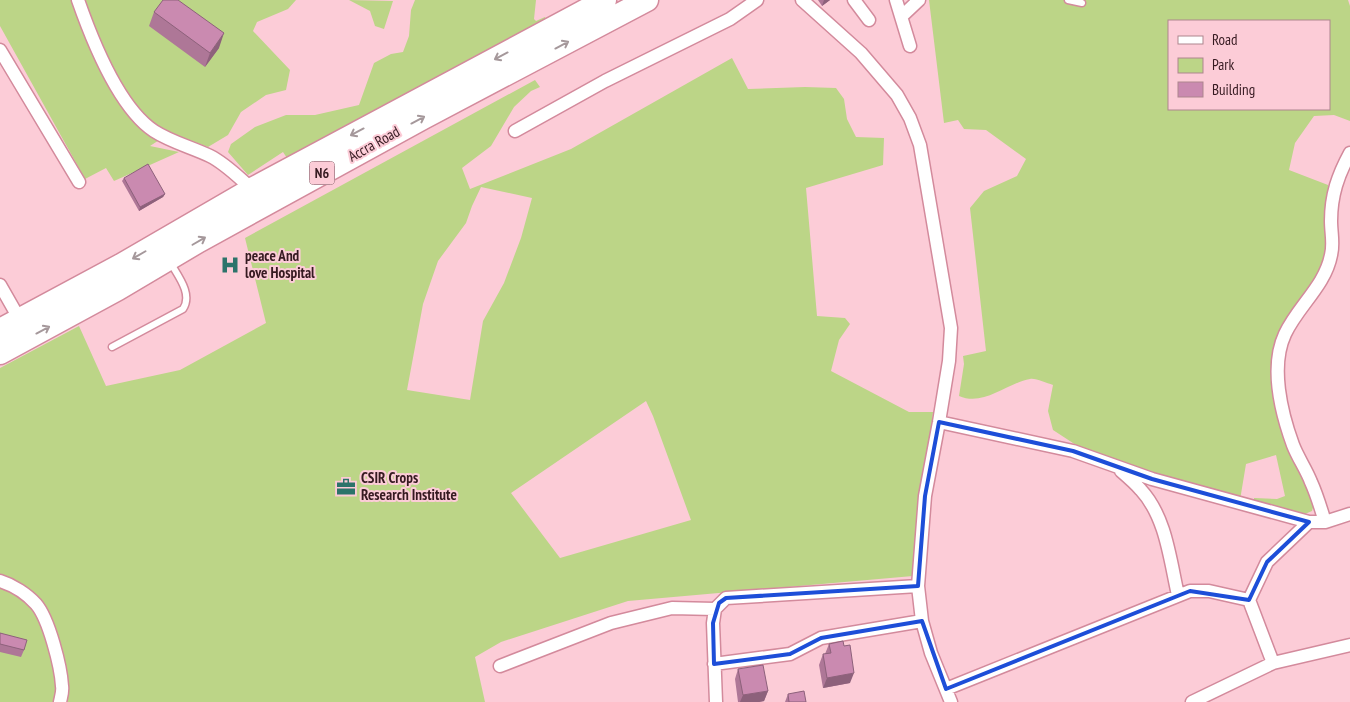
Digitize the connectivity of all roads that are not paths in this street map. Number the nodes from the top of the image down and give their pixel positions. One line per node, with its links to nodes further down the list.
1 (78, 0): 18 (street)
2 (606, 0): 18 (highway, Accra Road / N6, one-way to 18)
3 (647, 0): 19 (highway, Accra Road / N6, one-way to 3)
4 (758, 0): 15 (street)
5 (802, 0): 25 (street)
6 (854, 0): 12 (street)
7 (896, 0): 11 (street)
8 (919, 0): 11 (street)
9 (1068, 0): 10 (lane)
10 (1082, 4)
11 (902, 16): 13 (street)
12 (869, 20)
13 (910, 46)
14 (0, 50): 17 (street)
15 (514, 131)
16 (1350, 153): 29 (street)
17 (79, 182)
18 (252, 189): 21 (highway, Accra Road / N6, one-way to 21)
19 (169, 259): 23 (lane); 24 (highway, Accra Road / N6, one-way to 19)
20 (0, 285): 21 (street)
21 (20, 320): 22 (highway, Accra Road / N6)
22 (0, 330)
23 (112, 347)
24 (0, 353)
25 (939, 422): 26 (street); 31 (street)
26 (1116, 466): 28 (street); 32 (street)
27 (1350, 514): 29 (street)
28 (1309, 522): 29 (street); 33 (street)
29 (1325, 522)
30 (0, 581): 41 (street)
31 (918, 586): 34 (street); 35 (street)
32 (1178, 595): 33 (street); 40 (street)
33 (1249, 600): 37 (street)
34 (715, 609): 38 (street); 39 (street)
35 (922, 621): 38 (street); 40 (street)
36 (1350, 645): 37 (street)
37 (1273, 663): 44 (street)
38 (714, 664): 42 (street)
39 (500, 666)
40 (946, 690): 43 (street)
41 (60, 702)
42 (716, 702)
43 (951, 702)
44 (1192, 702)

